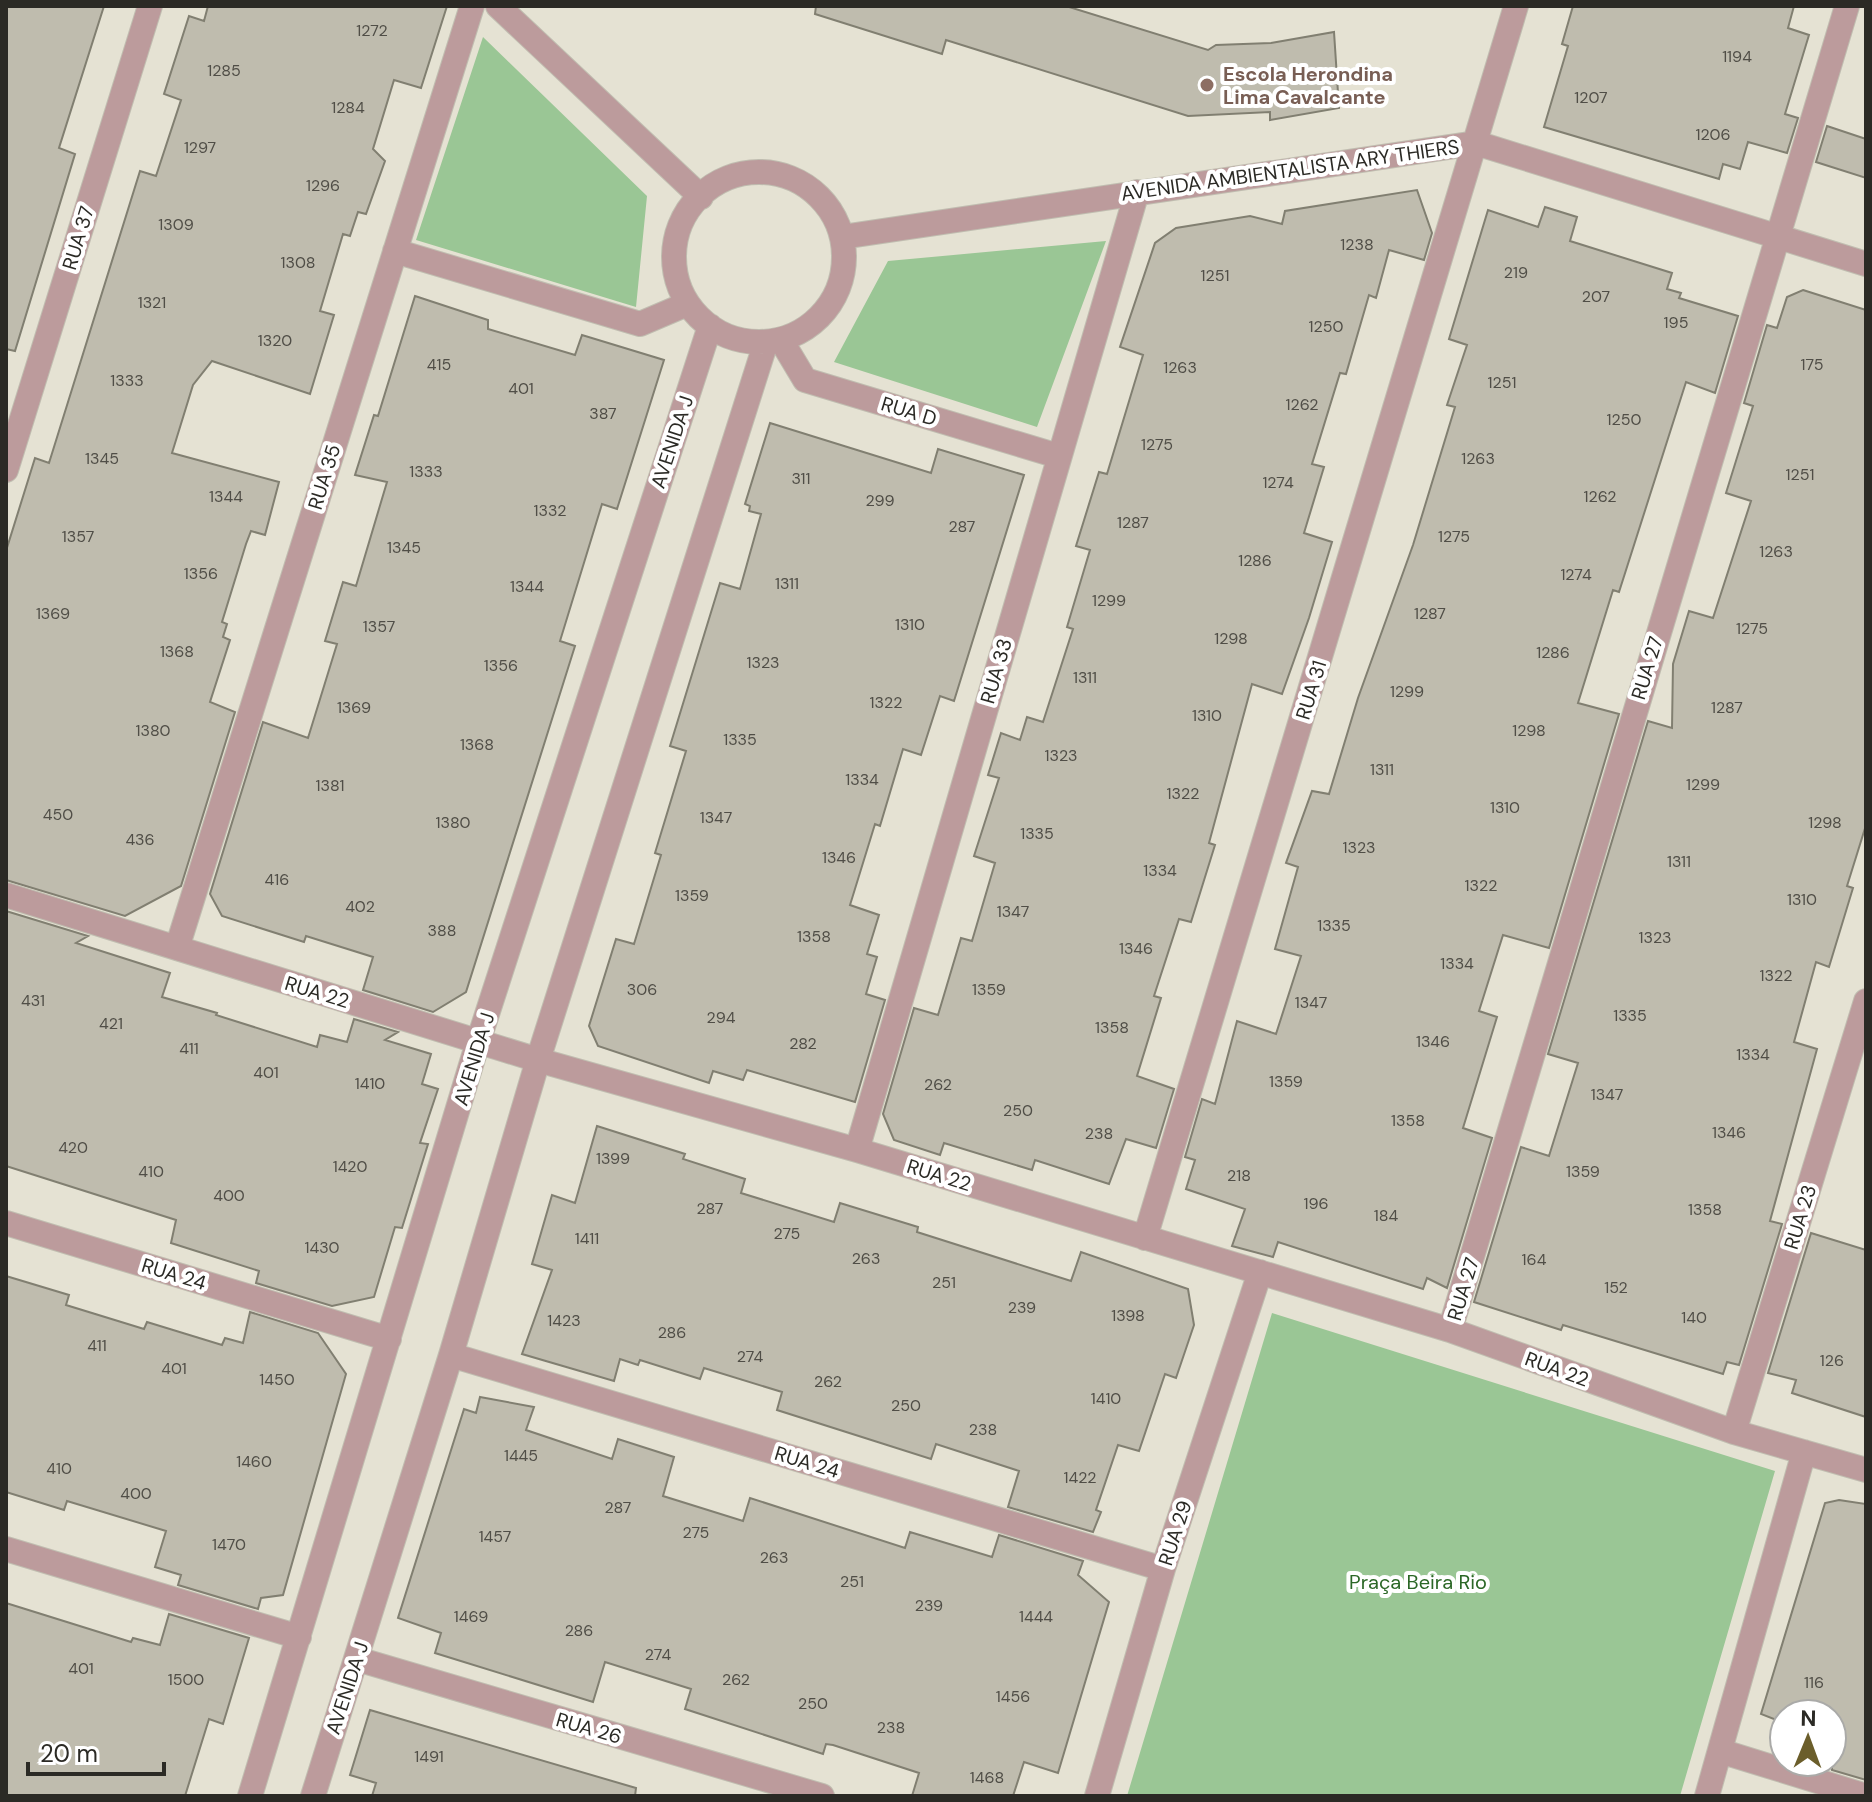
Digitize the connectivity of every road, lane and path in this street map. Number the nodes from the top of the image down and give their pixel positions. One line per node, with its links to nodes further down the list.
1 (150, 6): 17 (street, RUA 37)
2 (472, 6): 11 (street, RUA 35)
3 (498, 6): 8 (street)
4 (1516, 6): 6 (street, RUA 31)
5 (1847, 6): 9 (street, RUA 27)
6 (1476, 143): 7 (street, AVENIDA AMBIENTALISTA ARY THIERS); 9 (street, AVENIDA AMBIENTALISTA ARY THIERS); 25 (street, RUA 31)
7 (1137, 192): 10 (street, AVENIDA AMBIENTALISTA ARY THIERS); 16 (street, RUA 33)
8 (701, 197): 10 (street); 13 (street)
9 (1775, 236): 12 (street, AVENIDA AMBIENTALISTA ARY THIERS); 27 (street, RUA 27)
10 (842, 237): 15 (street)
11 (395, 251): 13 (street); 19 (street, RUA 35)
12 (1866, 264)
13 (687, 304): 14 (street)
14 (710, 326): 15 (street); 21 (street, AVENIDA J)
15 (774, 341): 16 (street, RUA D); 22 (street, AVENIDA J)
16 (1058, 456): 23 (street, RUA 33)
17 (6, 470)
18 (6, 895): 19 (street, RUA 22)
19 (177, 948): 21 (street, RUA 22)
20 (1866, 1001): 30 (street, RUA 23)
21 (478, 1042): 22 (street, RUA 22); 28 (street, AVENIDA J)
22 (538, 1060): 23 (street, RUA 22); 29 (street, AVENIDA J)
23 (857, 1150): 25 (street, RUA 22)
24 (6, 1223): 28 (street, RUA 24)
25 (1145, 1238): 26 (street, RUA 22)
26 (1260, 1272): 27 (street, RUA 22); 34 (street, RUA 29)
27 (1450, 1330): 30 (street, RUA 22)
28 (389, 1339): 35 (street, AVENIDA J)
29 (451, 1355): 34 (street, RUA 24); 36 (street, AVENIDA J)
30 (1734, 1432): 31 (street, RUA 22)
31 (1804, 1452): 32 (street, RUA 22); 37 (street)
32 (1866, 1470)
33 (6, 1549): 35 (street)
34 (1163, 1569): 41 (street, RUA 29)
35 (299, 1637): 38 (street, AVENIDA J)
36 (357, 1659): 39 (street, AVENIDA J); 40 (street, RUA 26)
37 (1720, 1751): 42 (street); 43 (street)
38 (250, 1796)
39 (313, 1796)
40 (822, 1796)
41 (1097, 1796)
42 (1707, 1796)
43 (1866, 1796)

